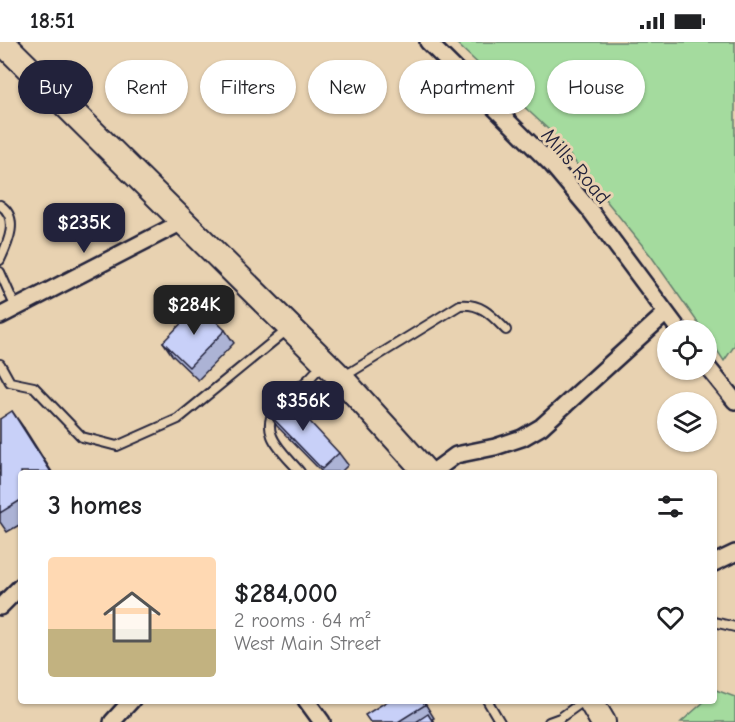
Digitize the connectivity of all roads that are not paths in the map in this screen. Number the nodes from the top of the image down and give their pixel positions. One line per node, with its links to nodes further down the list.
1 (428, 42): 8 (street, Mills Road)
2 (5, 48): 4 (main road)
3 (0, 205): 5 (lane)
4 (182, 222): 7 (street); 11 (main road)
5 (0, 260)
6 (0, 272): 7 (lane)
7 (16, 308): 9 (street)
8 (666, 313): 10 (street, Mills Road); 19 (street)
9 (0, 316)
10 (671, 320)
11 (291, 327): 13 (lane); 14 (main road)
12 (506, 330): 14 (lane)
13 (0, 364)
14 (333, 370): 17 (lane); 18 (main road)
15 (717, 379): 16 (street)
16 (735, 401)
17 (298, 470)
18 (424, 470)
19 (436, 470)
20 (735, 553): 21 (street)
21 (717, 562)
22 (18, 589): 23 (street)
23 (0, 608)
24 (717, 623): 25 (lane)
25 (735, 627)
26 (128, 704): 31 (street)
27 (309, 704): 32 (street)
28 (489, 704): 33 (lane)
29 (579, 704): 34 (lane)
30 (592, 704): 35 (main road)
31 (112, 722)
32 (322, 722)
33 (500, 722)
34 (549, 722)
35 (603, 722)

